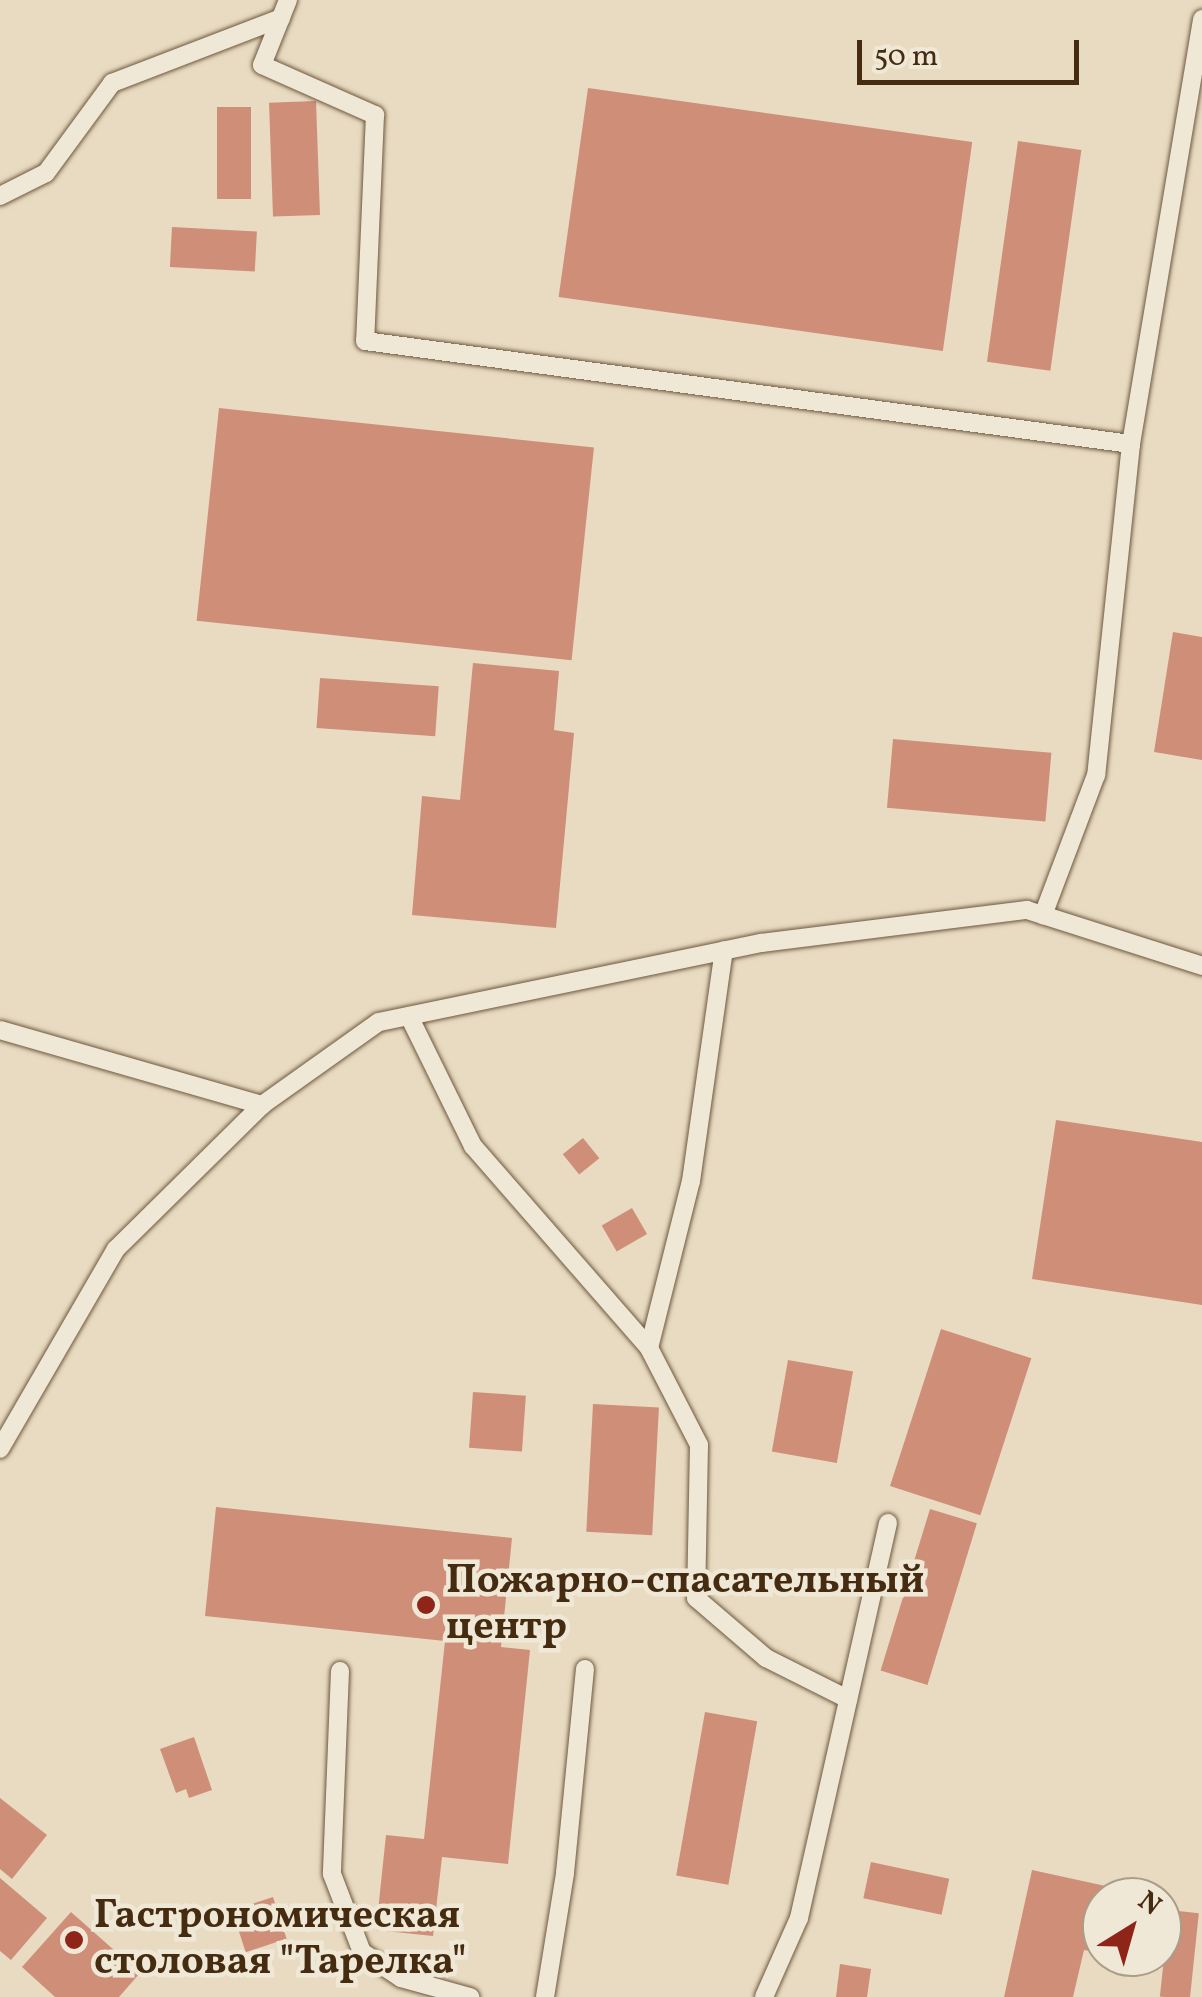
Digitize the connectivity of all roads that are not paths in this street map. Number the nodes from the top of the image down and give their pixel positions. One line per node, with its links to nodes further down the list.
1 (288, 0): 2 (lane)
2 (280, 18): 4 (lane); 5 (lane)
3 (1202, 19): 5 (lane)
4 (0, 196)
5 (1131, 444): 6 (lane)
6 (1042, 915): 7 (lane); 8 (lane)
7 (724, 950): 9 (lane); 12 (lane)
8 (1202, 966)
9 (409, 1016): 11 (lane); 12 (lane)
10 (0, 1030): 11 (lane)
11 (262, 1104): 13 (lane)
12 (648, 1348): 17 (lane)
13 (0, 1449)
14 (888, 1522): 17 (lane)
15 (585, 1669): 19 (lane)
16 (340, 1671): 18 (lane)
17 (848, 1699): 20 (lane)
18 (470, 1997)
19 (545, 1997)
20 (764, 1997)

